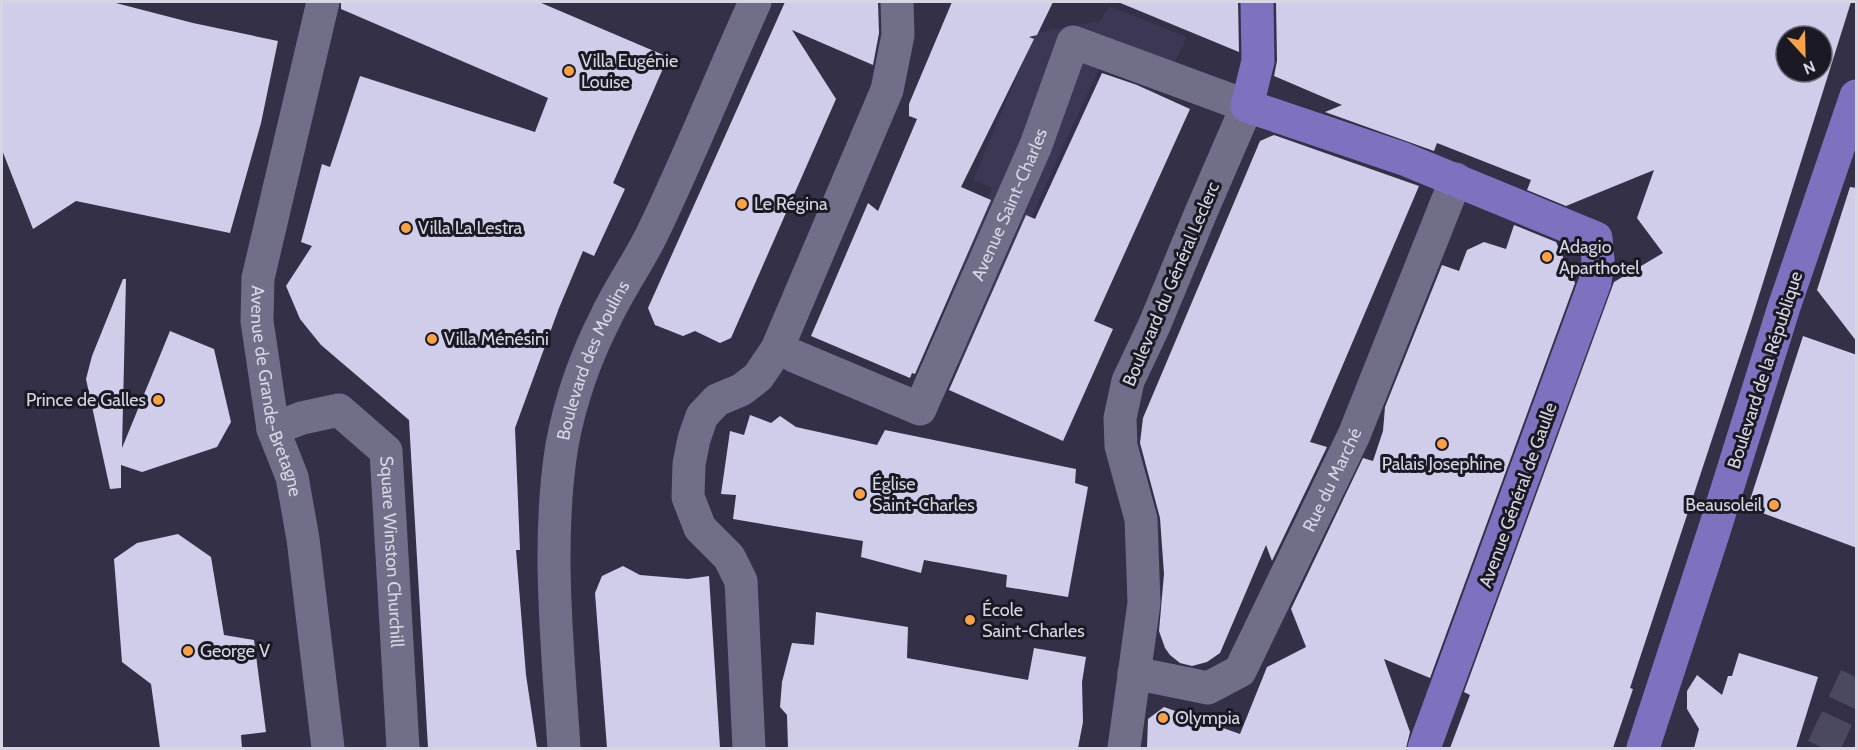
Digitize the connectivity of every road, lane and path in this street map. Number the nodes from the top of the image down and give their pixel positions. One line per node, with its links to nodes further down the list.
1 (323, 2): 9 (street, Avenue de Grande-Bretagne)
2 (755, 2): 13 (street, Boulevard des Moulins)
3 (897, 2): 14 (street)
4 (1257, 2): 6 (main road, Boulevard du Général Leclerc)
5 (1857, 96): 17 (main road, Boulevard de la République)
6 (1247, 105): 7 (main road); 8 (street, Avenue Saint-Charles); 10 (street, Boulevard du Général Leclerc)
7 (1456, 179): 10 (street, Rue du Marché); 16 (main road, Avenue Général de Gaulle)
8 (794, 356)
9 (273, 429): 11 (street, Avenue de Grande-Bretagne); 12 (street, Square Winston Churchill)
10 (1134, 673): 15 (street, Boulevard du Général Leclerc)
11 (328, 748)
12 (403, 748)
13 (564, 748)
14 (749, 748)
15 (1124, 748)
16 (1424, 748)
17 (1643, 748)

